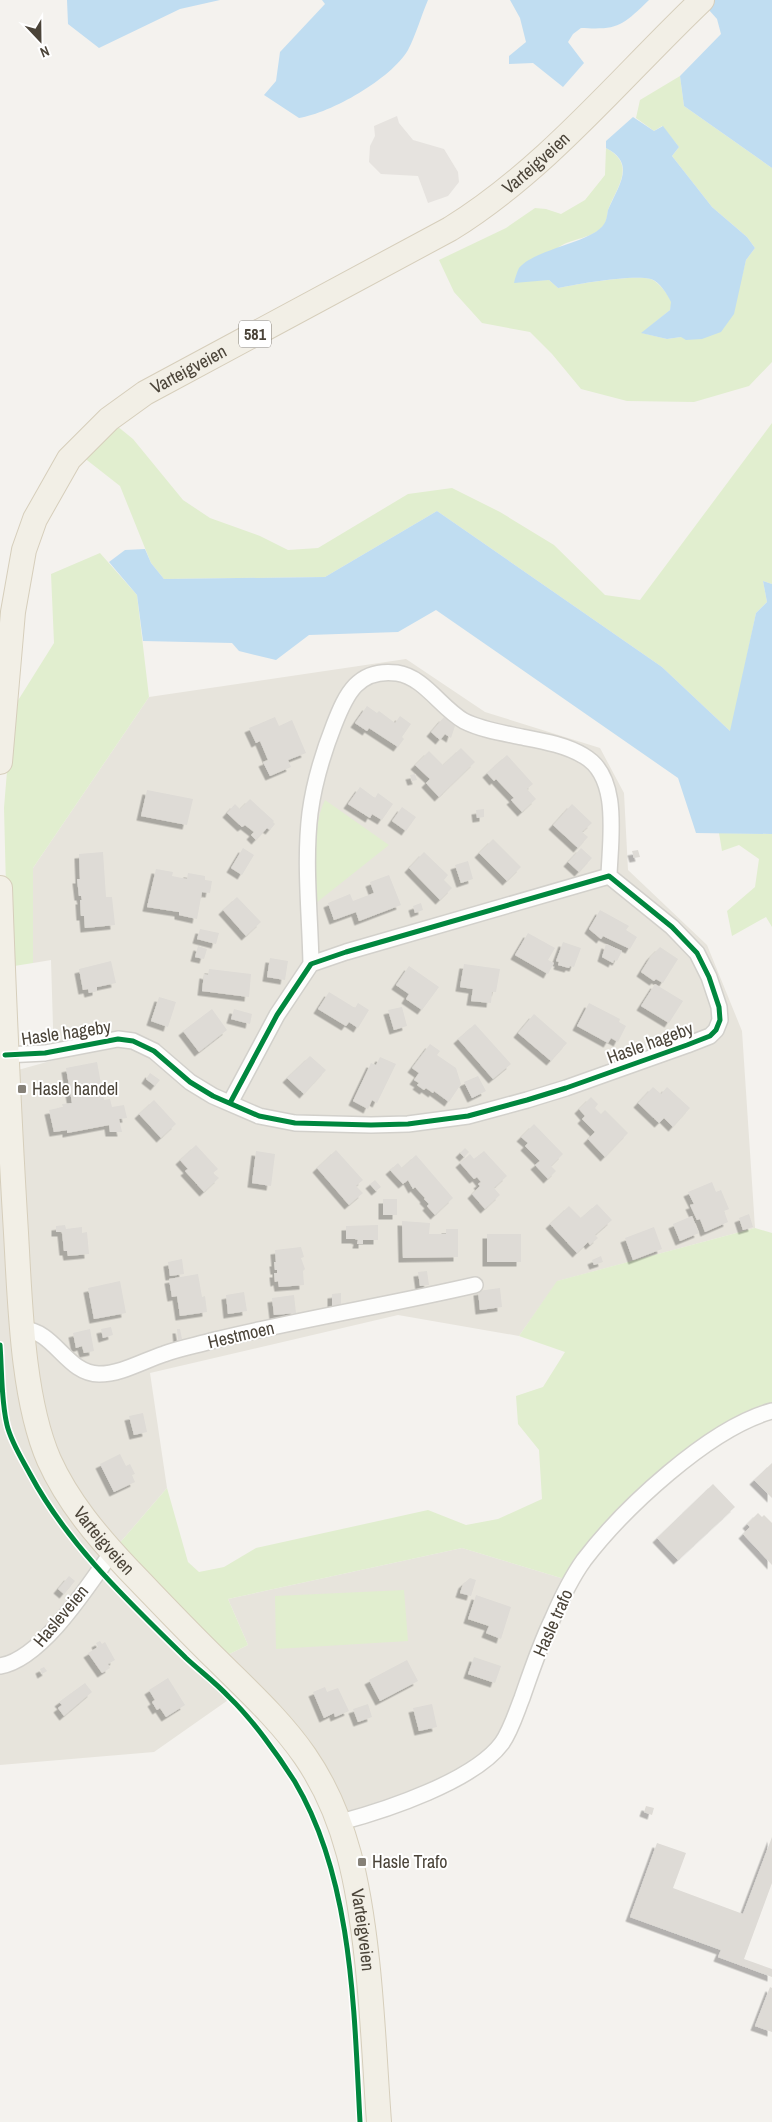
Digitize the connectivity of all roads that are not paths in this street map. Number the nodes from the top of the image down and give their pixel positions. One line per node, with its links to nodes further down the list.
1 (694, 7): 2 (main road, Varteigveien / 581)
2 (0, 762)
3 (610, 876): 5 (street); 5 (street); 7 (street, Hasle hageby)
4 (0, 888): 6 (main road, Varteigveien)
5 (311, 964): 7 (street)
6 (4, 1062): 7 (street, Hasle hageby); 9 (main road, Varteigveien)
7 (230, 1103)
8 (475, 1285): 9 (street, Hestmoen)
9 (23, 1329): 11 (main road, Varteigveien)
10 (772, 1412): 13 (street, Hasle trafo)
11 (112, 1552): 12 (street, Hasleveien); 13 (main road, Varteigveien)
12 (0, 1666)
13 (341, 1822): 14 (main road, Varteigveien)
14 (379, 2122)

